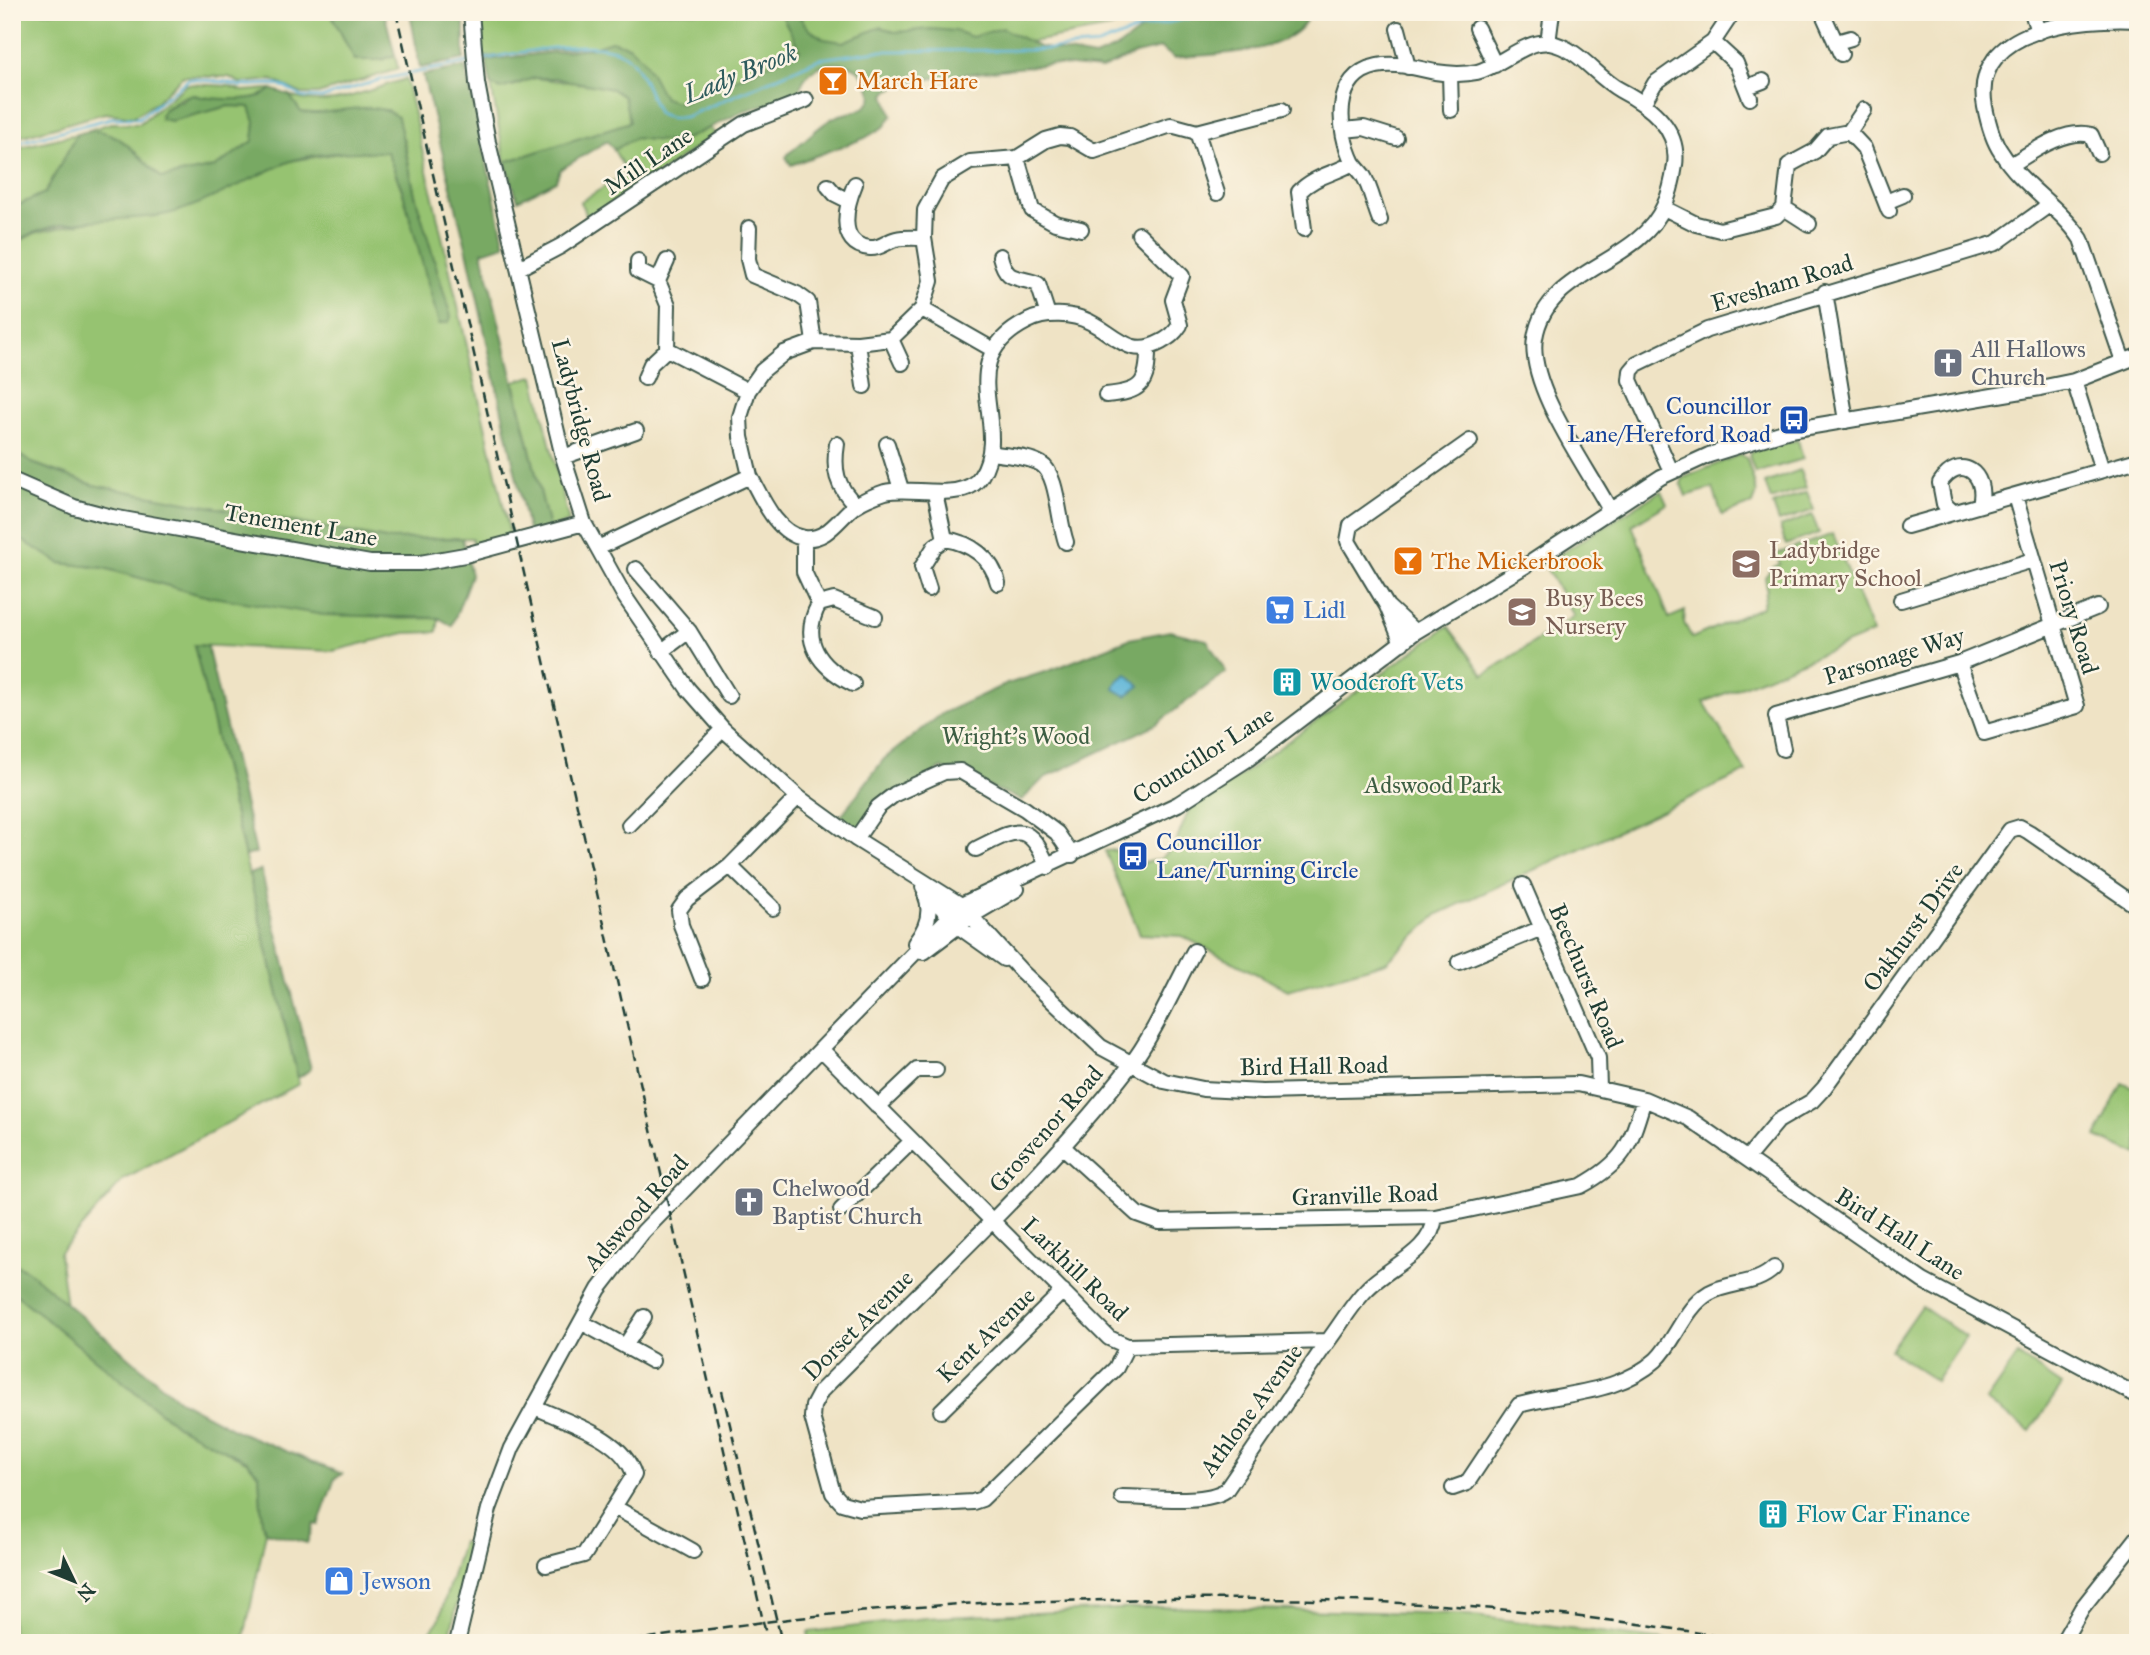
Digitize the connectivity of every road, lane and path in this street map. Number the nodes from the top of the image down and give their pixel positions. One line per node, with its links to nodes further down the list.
1 (471, 12): 48 (street, Ladybridge Road)
2 (1552, 12): 11 (street)
3 (1733, 12): 10 (street)
4 (1822, 12): 12 (street)
5 (2032, 12): 9 (street)
6 (2138, 20): 9 (street)
7 (1477, 28): 13 (street)
8 (1398, 29): 14 (street)
9 (2038, 32): 29 (street)
10 (1713, 42): 16 (street); 18 (street)
11 (1548, 43): 13 (street); 18 (street)
12 (1843, 45)
13 (1495, 65): 15 (street)
14 (1408, 67): 15 (street); 22 (street)
15 (1450, 74): 20 (street)
16 (1763, 81)
17 (806, 100): 48 (street, Mill Lane)
18 (1644, 102): 36 (street)
19 (1282, 110): 23 (street)
20 (1451, 110)
21 (1864, 110): 24 (street)
22 (1344, 131): 25 (street); 28 (street)
23 (1197, 132): 27 (street); 32 (street)
24 (1849, 132): 33 (street); 37 (street)
25 (1396, 138)
26 (2099, 153): 29 (street)
27 (1017, 158): 41 (street); 44 (street)
28 (1353, 163): 38 (street); 42 (street)
29 (2011, 166): 35 (street)
30 (855, 184): 34 (street)
31 (828, 186): 34 (street)
32 (1217, 193)
33 (1903, 195)
34 (847, 200): 44 (street)
35 (2049, 205): 50 (street, Evesham Road); 60 (street)
36 (1664, 208): 37 (street); 84 (street)
37 (1784, 208): 39 (street)
38 (1380, 220)
39 (1809, 224)
40 (749, 229): 54 (street)
41 (1081, 229)
42 (1304, 229)
43 (1139, 234): 58 (street)
44 (924, 238): 51 (street)
45 (638, 261): 49 (street)
46 (667, 261): 49 (street)
47 (998, 266): 52 (street)
48 (519, 268): 73 (street, Ladybridge Road)
49 (658, 281): 56 (street)
50 (1825, 292): 67 (street); 76 (street, Evesham Road)
51 (922, 309): 53 (street); 57 (street)
52 (1048, 315): 57 (street); 58 (street)
53 (891, 339): 55 (street); 61 (street)
54 (814, 342): 55 (street); 65 (street)
55 (858, 344): 64 (street)
56 (667, 349): 62 (street); 65 (street)
57 (992, 349): 72 (street)
58 (1148, 349): 66 (street)
59 (2138, 356): 60 (street, Councillor Lane)
60 (2123, 361): 63 (street, Councillor Lane)
61 (902, 363)
62 (645, 378)
63 (2074, 381): 67 (street, Councillor Lane); 75 (street)
64 (864, 386)
65 (748, 391): 77 (street)
66 (1106, 396)
67 (1846, 421): 76 (street, Councillor Lane)
68 (636, 431): 73 (street)
69 (1469, 441): 98 (street)
70 (837, 444): 83 (street)
71 (887, 444): 79 (street)
72 (991, 453): 80 (street); 90 (street)
73 (563, 457): 86 (street, Ladybridge Road)
74 (2138, 460): 75 (street)
75 (2102, 470): 81 (street)
76 (1671, 471): 84 (street, Councillor Lane)
77 (750, 475): 88 (street); 91 (street)
78 (12, 480): 86 (street, Tenement Lane)
79 (901, 489): 80 (street); 83 (street)
80 (934, 493): 89 (street)
81 (2015, 496): 82 (street); 92 (street, Priory Road)
82 (1980, 504): 85 (street); 85 (street)
83 (856, 505): 88 (street)
84 (1610, 510): 103 (street, Councillor Lane)
85 (1953, 512): 87 (street)
86 (584, 523): 91 (street, Ladybridge Road)
87 (1907, 526)
88 (804, 538): 97 (street)
89 (945, 539): 94 (street); 95 (street)
90 (1066, 542)
91 (598, 548): 105 (street, Ladybridge Road)
92 (2033, 560): 96 (street); 101 (street, Priory Road)
93 (636, 569): 102 (street)
94 (998, 583)
95 (929, 589)
96 (1902, 600)
97 (819, 604): 100 (street); 107 (street)
98 (1387, 606): 103 (street); 104 (street)
99 (2098, 607): 101 (street, Parsonage Way)
100 (875, 617)
101 (2054, 623): 106 (street, Parsonage Way); 106 (street, Priory Road)
102 (689, 631): 105 (street); 108 (street)
103 (1415, 632): 104 (street, Councillor Lane)
104 (1402, 643): 115 (street, Councillor Lane)
105 (661, 653): 109 (street, Ladybridge Road)
106 (1959, 663): 110 (street, Parsonage Way)
107 (853, 684)
108 (729, 696)
109 (723, 729): 111 (street, Ladybridge Road); 112 (street)
110 (1783, 749)
111 (798, 797): 113 (street, Ladybridge Road); 116 (street)
112 (629, 825)
113 (856, 839): 115 (street); 118 (street, Ladybridge Road)
114 (976, 849): 117 (street)
115 (1079, 852): 117 (street, Councillor Lane); 123 (street, Councillor Lane)
116 (730, 866): 122 (street); 129 (street)
117 (1048, 867): 120 (street, Councillor Lane)
118 (914, 876): 120 (street, Ladybridge Road); 124 (street, Ladybridge Road); 130 (street, Adswood Road)
119 (1523, 885): 125 (street, Beechurst Road)
120 (961, 905): 123 (street, Ladybridge Road); 124 (street, Adswood Road)
121 (2138, 907): 139 (street, Oakhurst Drive)
122 (773, 908)
123 (973, 915): 124 (street, Adswood Road); 128 (street, Bird Hall Road)
124 (954, 922): 128 (street, Bird Hall Road); 130 (street, Adswood Road)
125 (1542, 928): 127 (street); 134 (street, Beechurst Road)
126 (1194, 951): 132 (street, Grosvenor Road)
127 (1459, 962)
128 (1022, 972): 132 (street, Bird Hall Road)
129 (702, 979)
130 (886, 980): 131 (street, Adswood Road)
131 (821, 1049): 136 (street, Larkhill Road); 146 (street, Adswood Road)
132 (1131, 1065): 134 (street, Bird Hall Road); 138 (street, Grosvenor Road)
133 (936, 1070): 136 (street)
134 (1599, 1087): 135 (street, Bird Hall Road)
135 (1643, 1099): 139 (street, Bird Hall Lane); 141 (street, Granville Road)
136 (878, 1107): 137 (street, Larkhill Road)
137 (912, 1141): 140 (street); 142 (street, Larkhill Road)
138 (1062, 1146): 141 (street, Granville Road); 142 (street, Grosvenor Road)
139 (1747, 1158): 151 (street, Bird Hall Lane)
140 (841, 1210)
141 (1435, 1217): 147 (street)
142 (994, 1222): 144 (street, Larkhill Road); 149 (street, Dorset Avenue)
143 (1774, 1268): 154 (street)
144 (1063, 1292): 149 (street, Larkhill Road); 153 (street, Kent Avenue)
145 (644, 1317): 148 (street)
146 (581, 1322): 148 (street); 152 (street, Adswood Road)
147 (1328, 1341): 149 (street, Larkhill Road); 155 (street, Athlone Avenue)
148 (625, 1346): 150 (street)
149 (1127, 1346)
150 (652, 1361)
151 (2138, 1396)
152 (535, 1407): 156 (street); 160 (street, Adswood Road)
153 (941, 1411)
154 (1453, 1488)
155 (1122, 1497)
156 (614, 1507): 158 (street); 159 (street)
157 (2138, 1537): 161 (street)
158 (693, 1551)
159 (546, 1564)
160 (457, 1643)
161 (2063, 1643)

